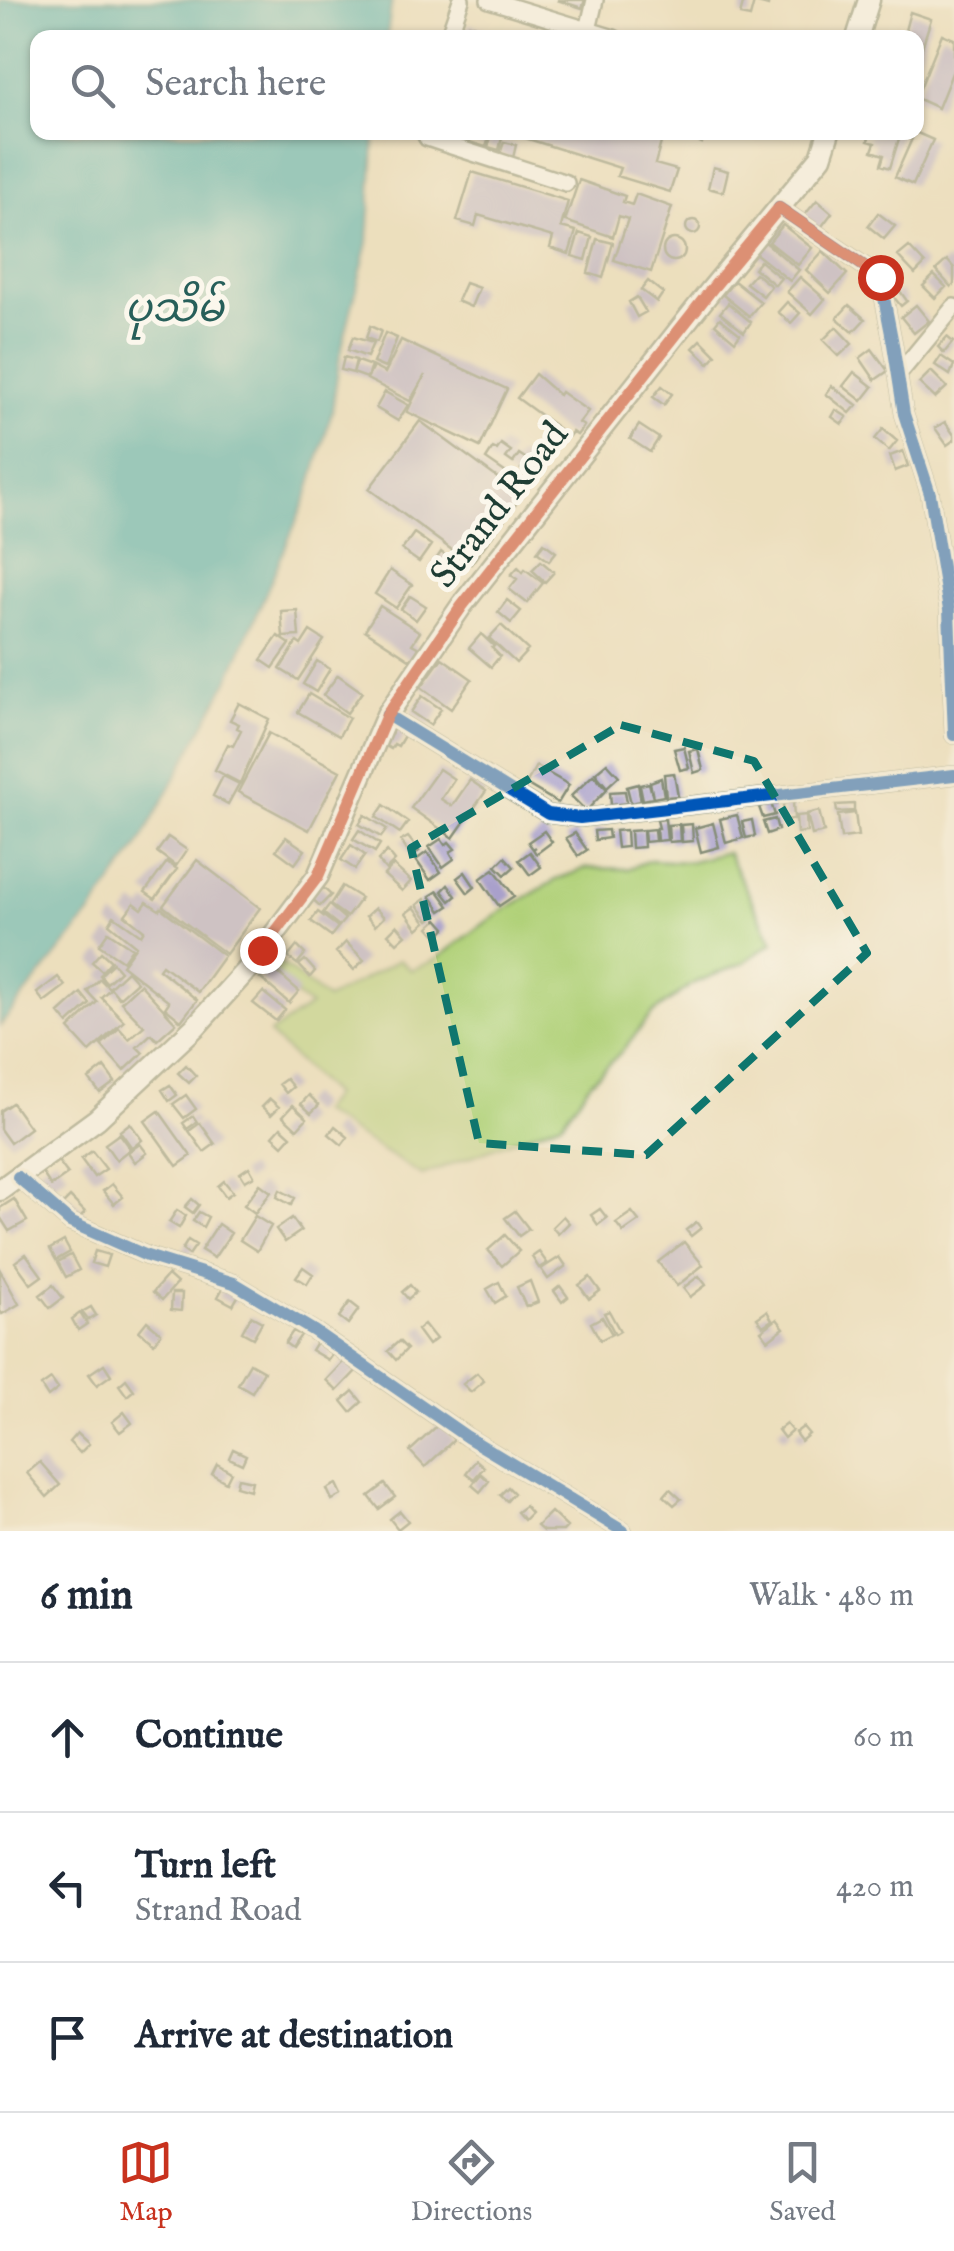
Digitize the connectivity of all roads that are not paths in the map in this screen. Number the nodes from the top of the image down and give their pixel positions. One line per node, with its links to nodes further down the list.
1 (461, 0): 5 (street)
2 (489, 0): 6 (street)
3 (595, 0): 6 (street)
4 (869, 0): 7 (main road)
5 (451, 30)
6 (588, 30)
7 (860, 30)
8 (434, 140): 10 (street)
9 (826, 140): 11 (main road, Strand Road)
10 (566, 184)
11 (779, 208): 13 (street); 14 (main road, Strand Road)
12 (954, 307): 13 (street)
13 (898, 374): 15 (street)
14 (387, 715): 16 (street); 17 (main road, Strand Road)
15 (954, 736)
16 (954, 776)
17 (18, 1177): 18 (main road, Strand Road); 19 (street)
18 (0, 1190)
19 (624, 1531)

